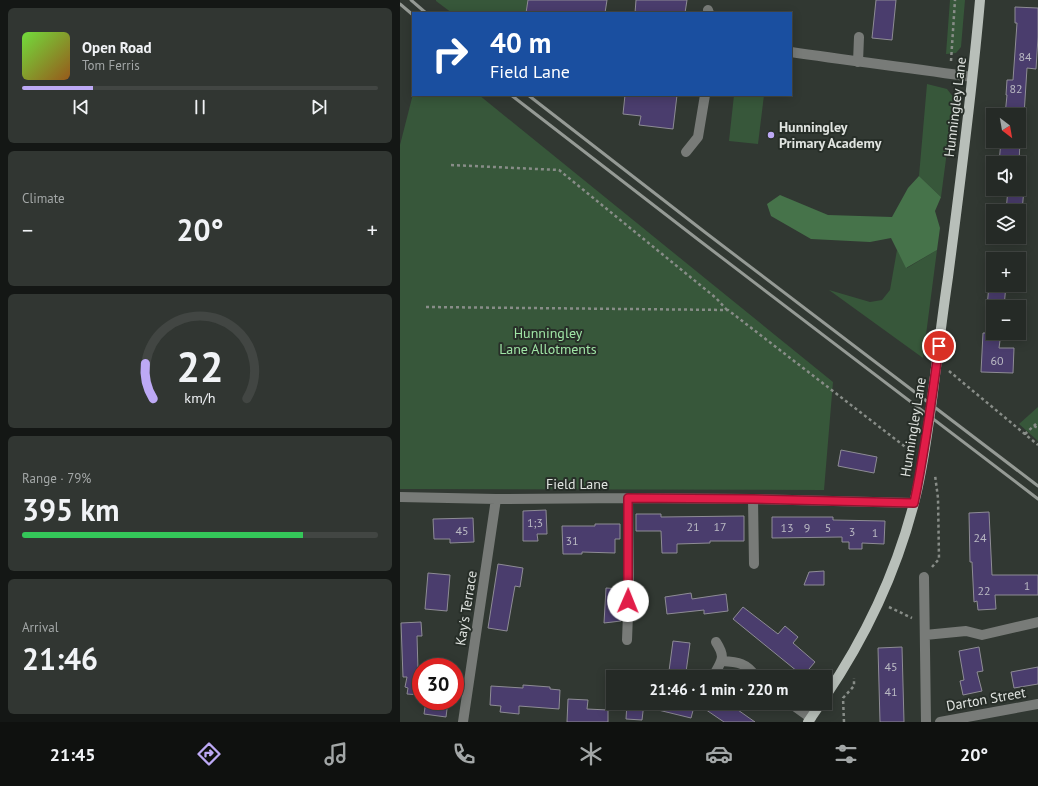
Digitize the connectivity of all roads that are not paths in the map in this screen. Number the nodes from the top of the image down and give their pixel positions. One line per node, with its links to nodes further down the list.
1 (980, 0): 5 (main road, Hunningley Lane)
2 (859, 37): 4 (street)
3 (792, 52): 4 (street)
4 (858, 62): 5 (street)
5 (972, 77): 12 (main road, Hunningley Lane)
6 (705, 96): 7 (street)
7 (686, 152)
8 (400, 497): 10 (street, Field Lane)
9 (628, 498): 10 (street, Field Lane); 11 (street, Field Lane); 17 (street)
10 (496, 499): 27 (street, Kay's Terrace)
11 (753, 499): 12 (street, Field Lane); 13 (street)
12 (914, 503): 22 (main road, Hunningley Lane)
13 (754, 564)
14 (924, 577): 16 (street)
15 (1038, 622): 16 (street)
16 (925, 630): 28 (street)
17 (627, 640)
18 (716, 642): 19 (street)
19 (722, 661): 20 (street); 21 (street)
20 (717, 670)
21 (752, 670)
22 (832, 686)
23 (1038, 704): 29 (street, Darton Street)
24 (798, 710): 26 (street)
25 (816, 710): 26 (main road)
26 (809, 720)
27 (463, 722)
28 (926, 722)
29 (940, 722)

